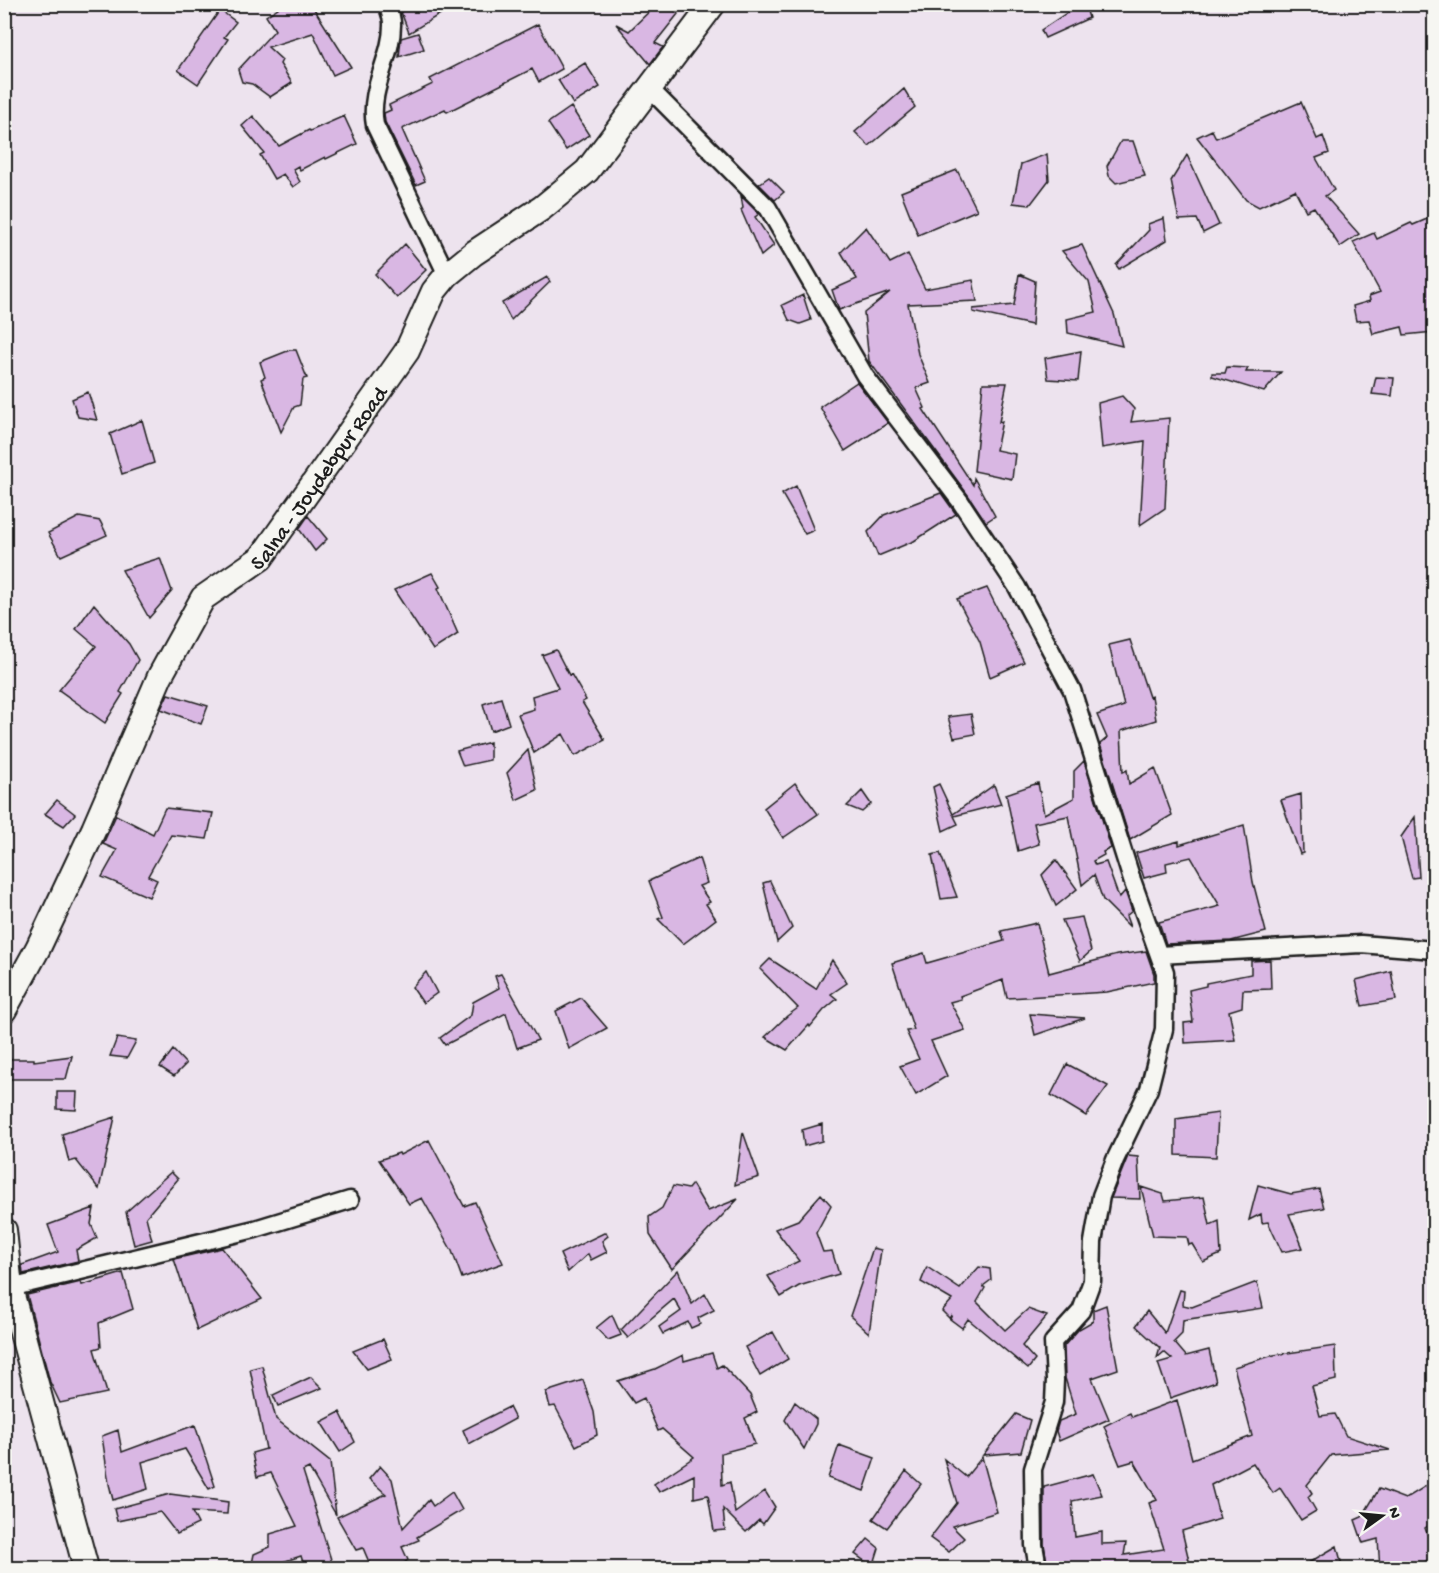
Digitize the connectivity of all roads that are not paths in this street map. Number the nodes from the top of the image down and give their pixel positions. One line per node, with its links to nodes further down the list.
1 (387, 4): 4 (street)
2 (713, 4): 3 (main road, Salna - Joydebpur Road)
3 (649, 88): 4 (main road, Salna - Joydebpur Road); 6 (street)
4 (447, 275): 7 (main road, Salna - Joydebpur Road)
5 (1434, 950): 6 (street)
6 (1159, 954): 12 (street)
7 (4, 1010)
8 (350, 1200): 10 (street)
9 (4, 1230): 10 (main road)
10 (10, 1288): 11 (main road)
11 (86, 1569)
12 (1038, 1569)

